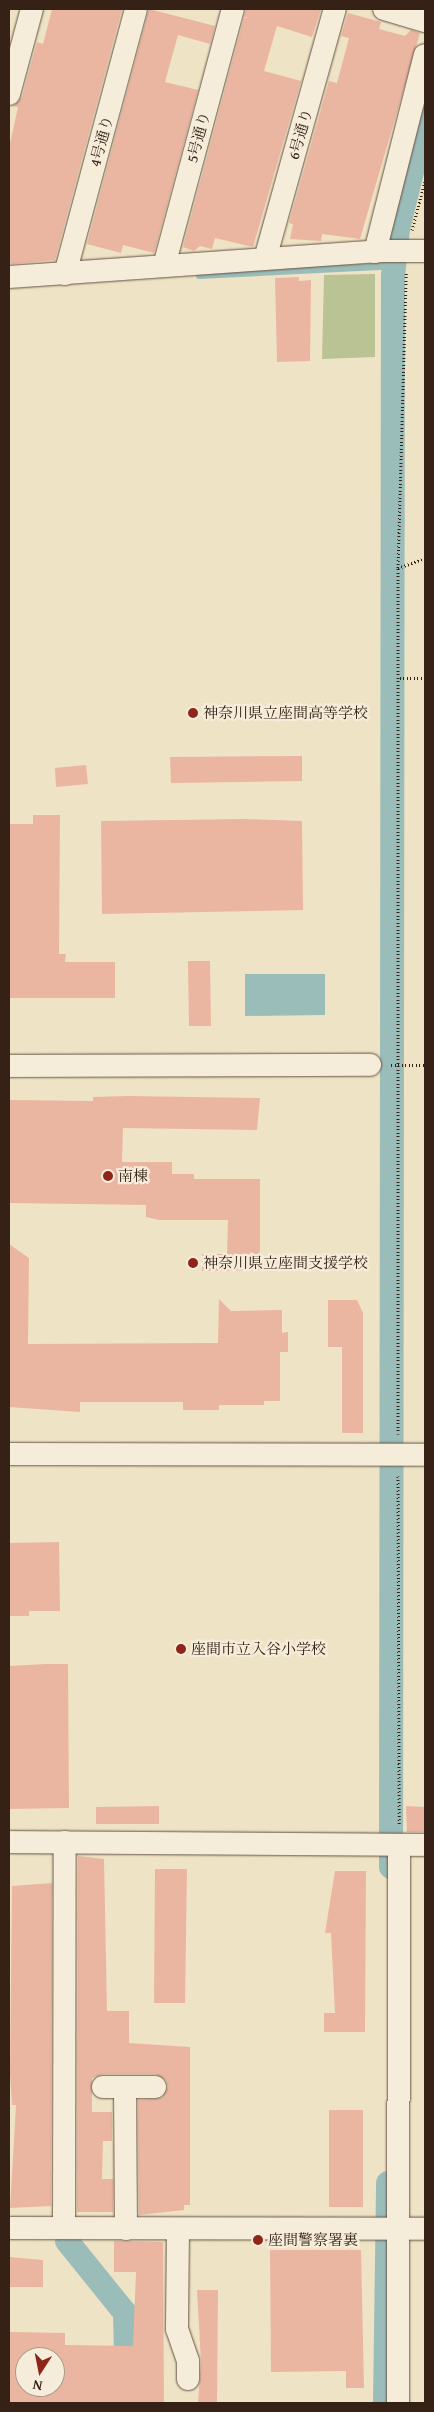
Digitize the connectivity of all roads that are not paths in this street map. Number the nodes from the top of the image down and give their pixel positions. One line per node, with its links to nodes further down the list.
1 (32, 9): 8 (street)
2 (136, 9): 13 (street, 4号通り)
3 (233, 9): 12 (street, 5号通り)
4 (335, 9): 11 (street, 6号通り)
5 (384, 9): 6 (street)
6 (425, 21)
7 (425, 55): 10 (street)
8 (9, 94)
9 (412, 246): 10 (street)
10 (377, 251): 11 (street)
11 (265, 259): 12 (street)
12 (164, 266): 13 (street)
13 (65, 274): 14 (street)
14 (9, 277)
15 (370, 1065): 16 (street)
16 (9, 1066)
17 (9, 1454): 18 (street)
18 (425, 1455)
19 (9, 1842): 20 (street)
20 (65, 1842): 21 (street); 27 (street)
21 (389, 1844): 22 (street); 31 (street)
22 (425, 1845)
23 (103, 2087): 24 (street)
24 (125, 2087): 25 (street); 28 (street)
25 (155, 2087)
26 (9, 2228): 27 (street)
27 (64, 2228): 28 (street)
28 (126, 2229): 29 (street)
29 (178, 2229): 31 (street); 32 (street)
30 (425, 2229): 31 (street)
31 (396, 2230): 33 (street)
32 (188, 2379)
33 (398, 2403)

